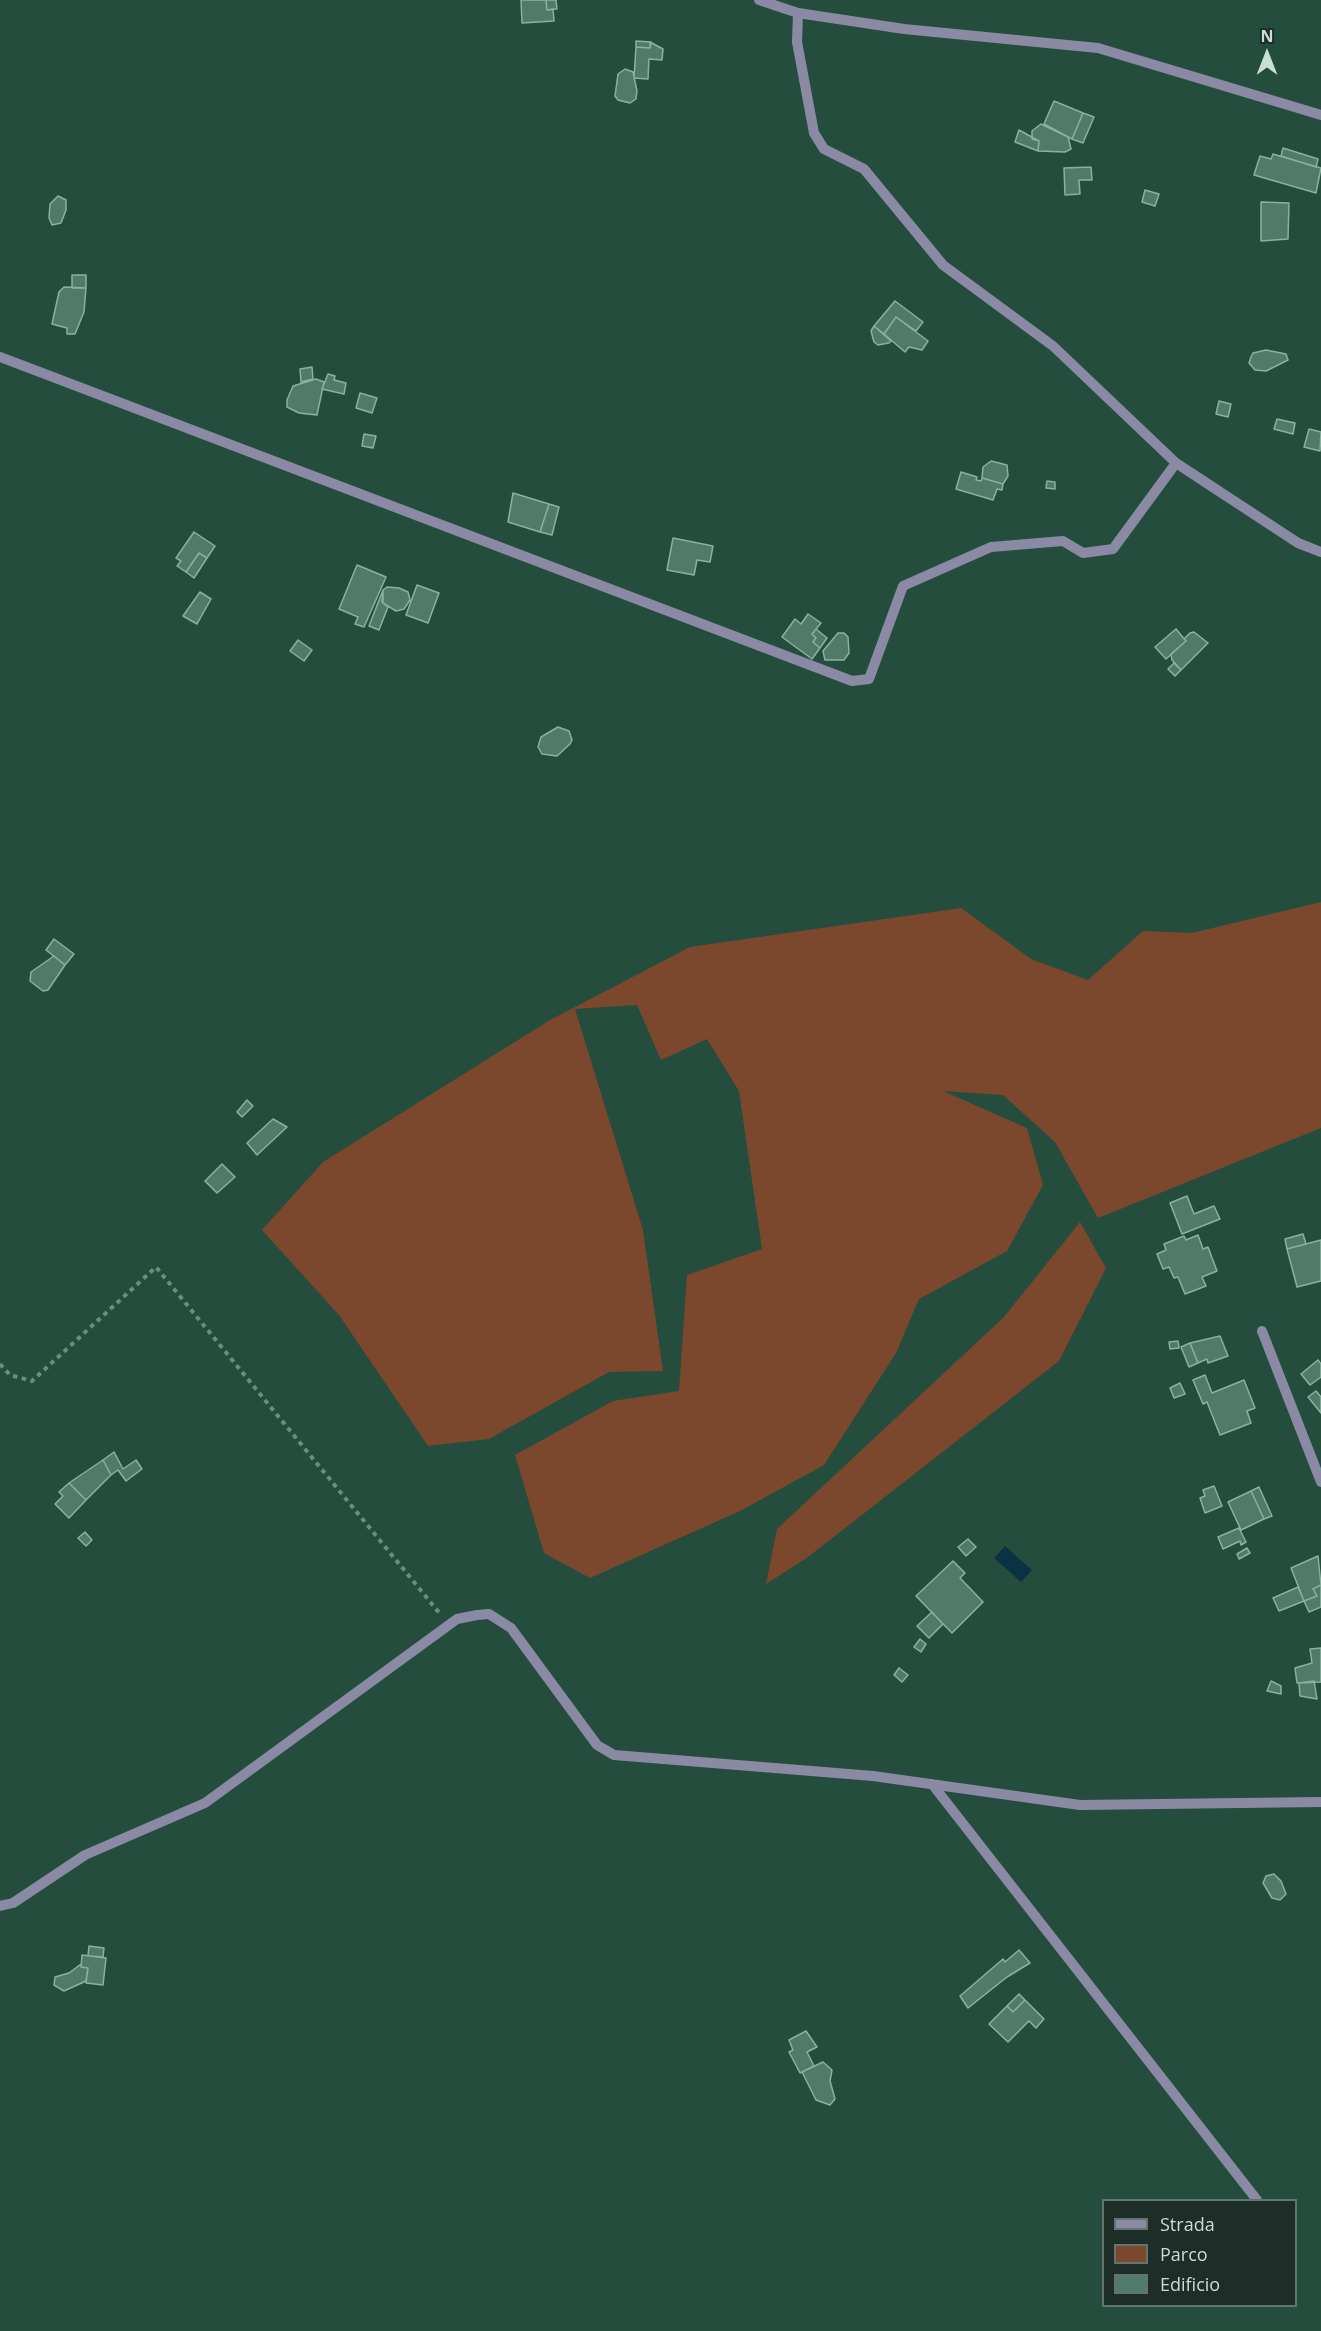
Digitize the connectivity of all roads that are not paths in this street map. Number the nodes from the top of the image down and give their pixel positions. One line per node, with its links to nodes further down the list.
1 (759, 0): 2 (street)
2 (798, 13): 3 (street); 5 (street)
3 (1321, 115)
4 (0, 357): 5 (street)
5 (1176, 462): 6 (street)
6 (1321, 552)
7 (1262, 1331): 8 (street)
8 (1321, 1482)
9 (932, 1784): 10 (street); 11 (street); 12 (street)
10 (1321, 1802)
11 (0, 1906)
12 (1256, 2199)

